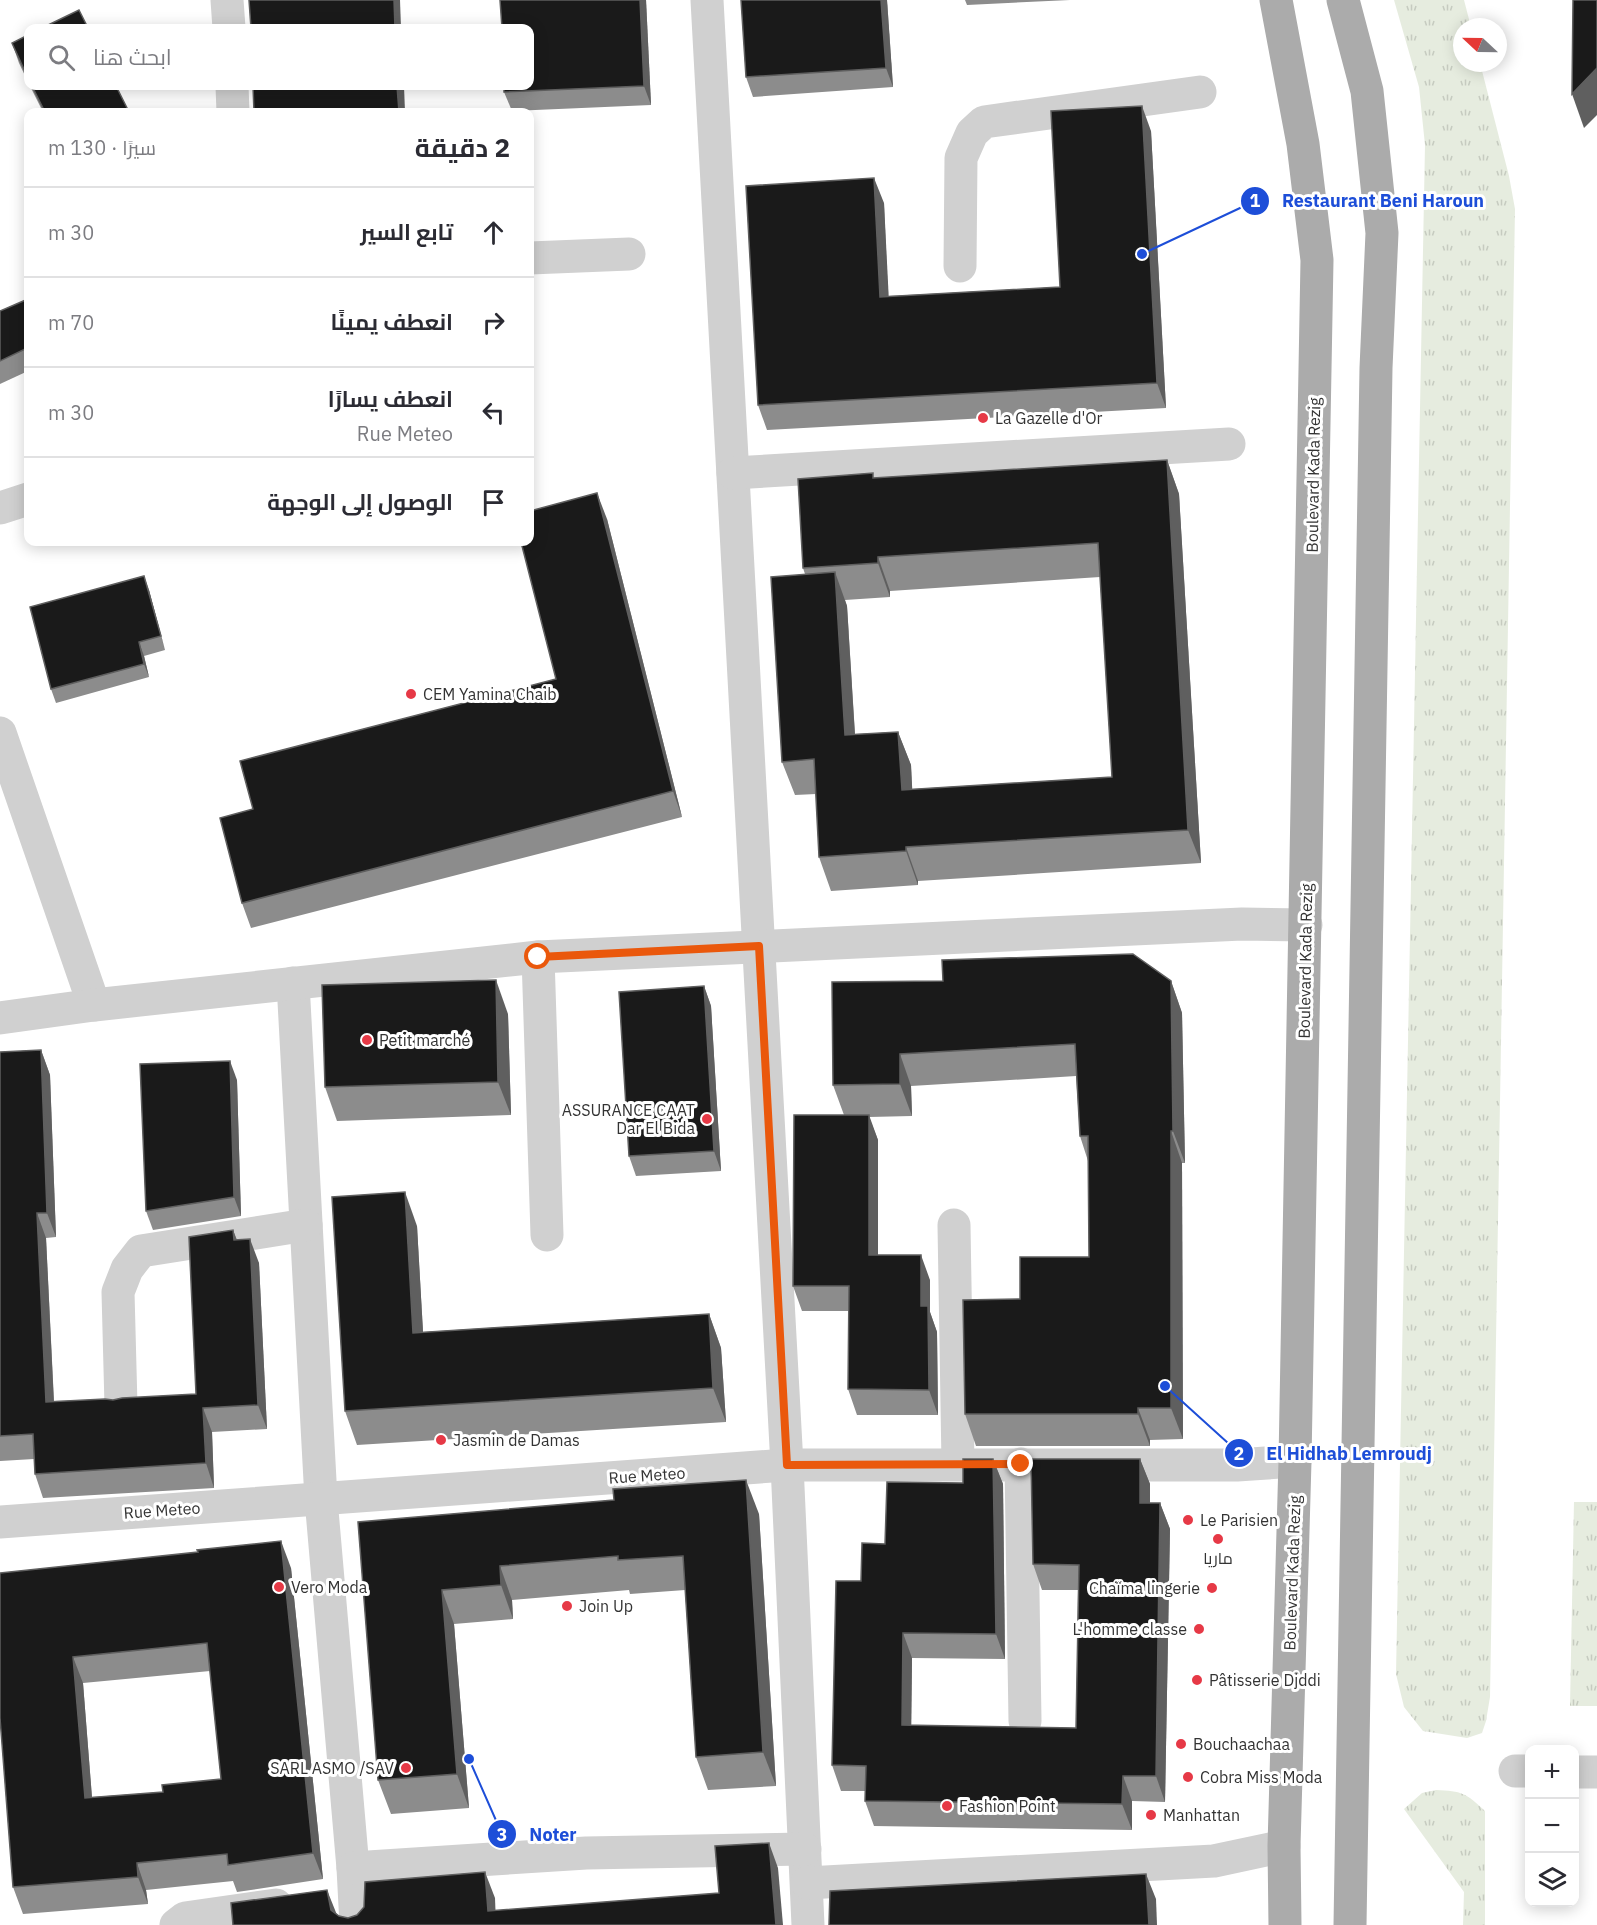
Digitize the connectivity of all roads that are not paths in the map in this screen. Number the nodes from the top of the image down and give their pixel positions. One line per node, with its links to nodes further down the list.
1 (227, 0): 5 (street)
2 (707, 0): 13 (street)
3 (1276, 0): 17 (main road, Boulevard Kada Rezig)
4 (1343, 0): 43 (main road)
5 (229, 24)
6 (232, 90): 8 (street)
7 (1200, 92): 11 (street)
8 (233, 108)
9 (629, 254): 10 (street)
10 (534, 258)
11 (960, 266)
12 (1229, 444): 13 (street)
13 (733, 473): 18 (street)
14 (24, 500): 15 (street)
15 (0, 508)
16 (0, 733): 21 (street)
17 (1306, 925): 18 (street); 27 (main road, Boulevard Kada Rezig)
18 (759, 946): 19 (street); 30 (street)
19 (538, 957): 20 (street); 25 (street)
20 (293, 983): 21 (street); 23 (street)
21 (94, 1005): 22 (street)
22 (0, 1018)
23 (306, 1225): 26 (street); 31 (street)
24 (954, 1225): 28 (street)
25 (547, 1235)
26 (121, 1406)
27 (1295, 1461): 29 (street, Rue Meteo); 36 (main road, Boulevard Kada Rezig)
28 (958, 1464): 29 (street, Rue Meteo); 30 (street, Rue Meteo)
29 (1021, 1464): 33 (street)
30 (787, 1465): 31 (street, Rue Meteo); 37 (street)
31 (321, 1499): 32 (street, Rue Meteo); 39 (street)
32 (0, 1522)
33 (1025, 1721)
34 (1579, 1772): 35 (street)
35 (1597, 1772)
36 (1284, 1846): 38 (street); 42 (main road, Boulevard Kada Rezig)
37 (805, 1849): 38 (street); 39 (street)
38 (807, 1883): 41 (street)
39 (354, 1896): 40 (street)
40 (176, 1925)
41 (808, 1925)
42 (1285, 1925)
43 (1350, 1925)

